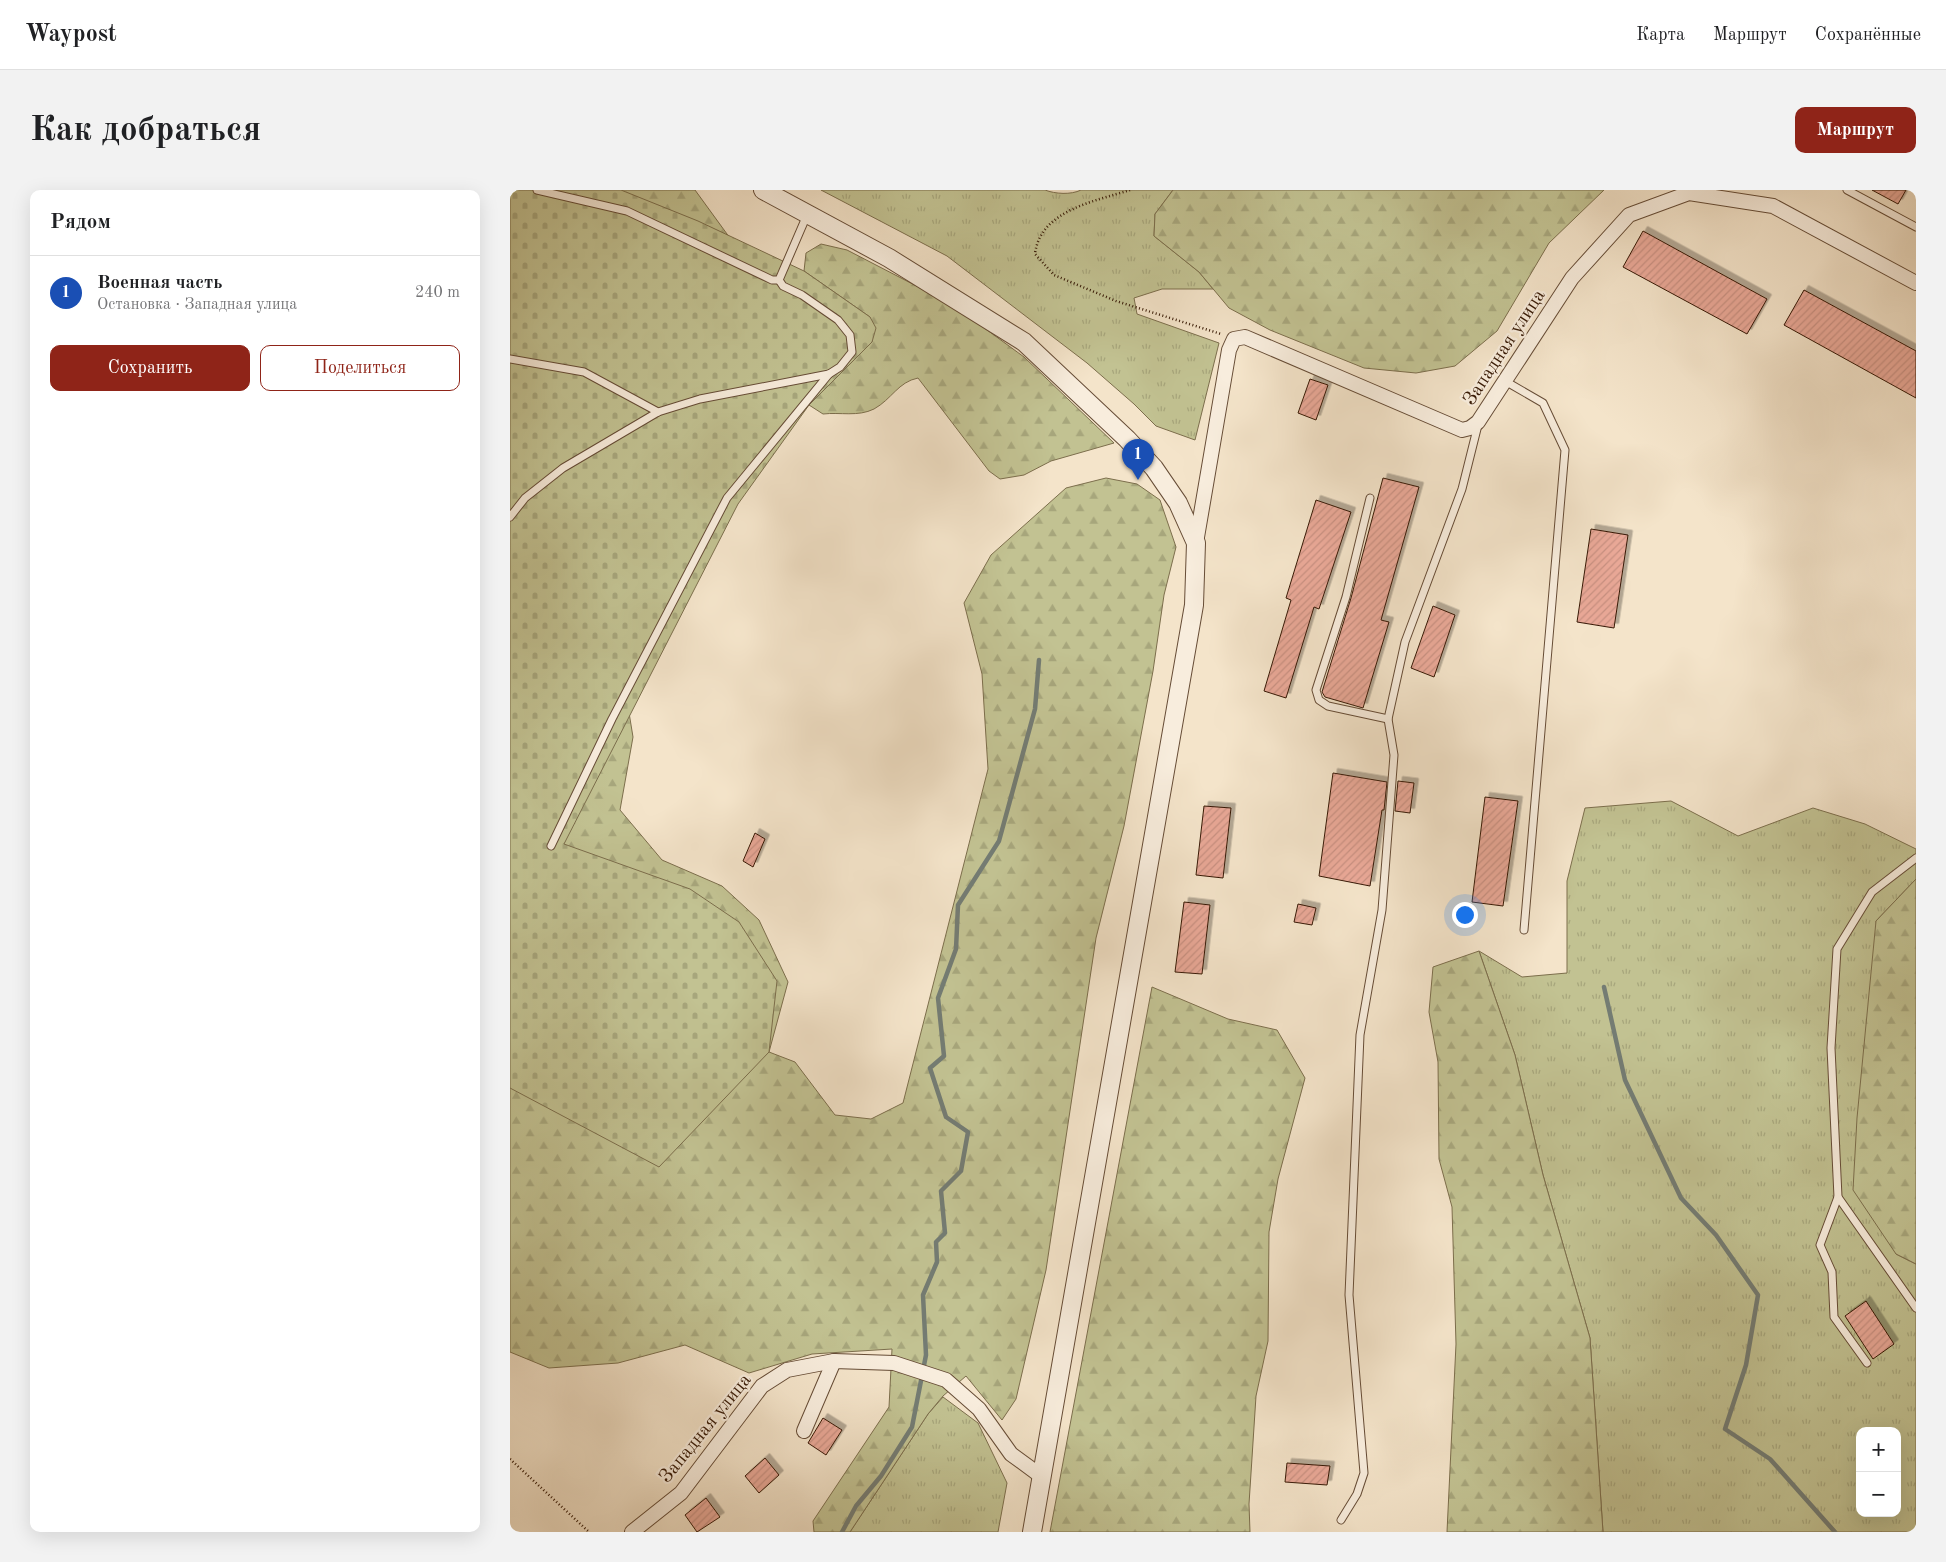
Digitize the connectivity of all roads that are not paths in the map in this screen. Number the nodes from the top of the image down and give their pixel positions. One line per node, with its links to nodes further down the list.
1 (537, 190): 6 (lane)
2 (763, 190): 4 (street)
3 (1847, 190): 5 (lane)
4 (807, 214): 6 (lane); 15 (street)
5 (1916, 227)
6 (779, 280): 9 (lane)
7 (1916, 283): 10 (street, Западная улица)
8 (510, 359): 11 (lane)
9 (830, 374): 11 (lane); 17 (lane)
10 (1505, 381): 12 (street, Западная улица); 19 (lane)
11 (658, 412): 14 (lane)
12 (1478, 422): 15 (street, Западная улица); 16 (lane)
13 (1370, 498): 16 (lane)
14 (510, 517)
15 (1196, 543): 25 (street)
16 (1388, 719): 26 (lane)
17 (551, 846)
18 (1916, 858): 20 (lane)
19 (1524, 930)
20 (1838, 1196): 21 (lane); 23 (lane)
21 (1916, 1308)
22 (834, 1361): 24 (street); 25 (street, Западная улица); 27 (street, Западная улица)
23 (1866, 1363)
24 (804, 1431)
25 (1041, 1476): 28 (street)
26 (1341, 1520)
27 (632, 1532)
28 (1032, 1532)

